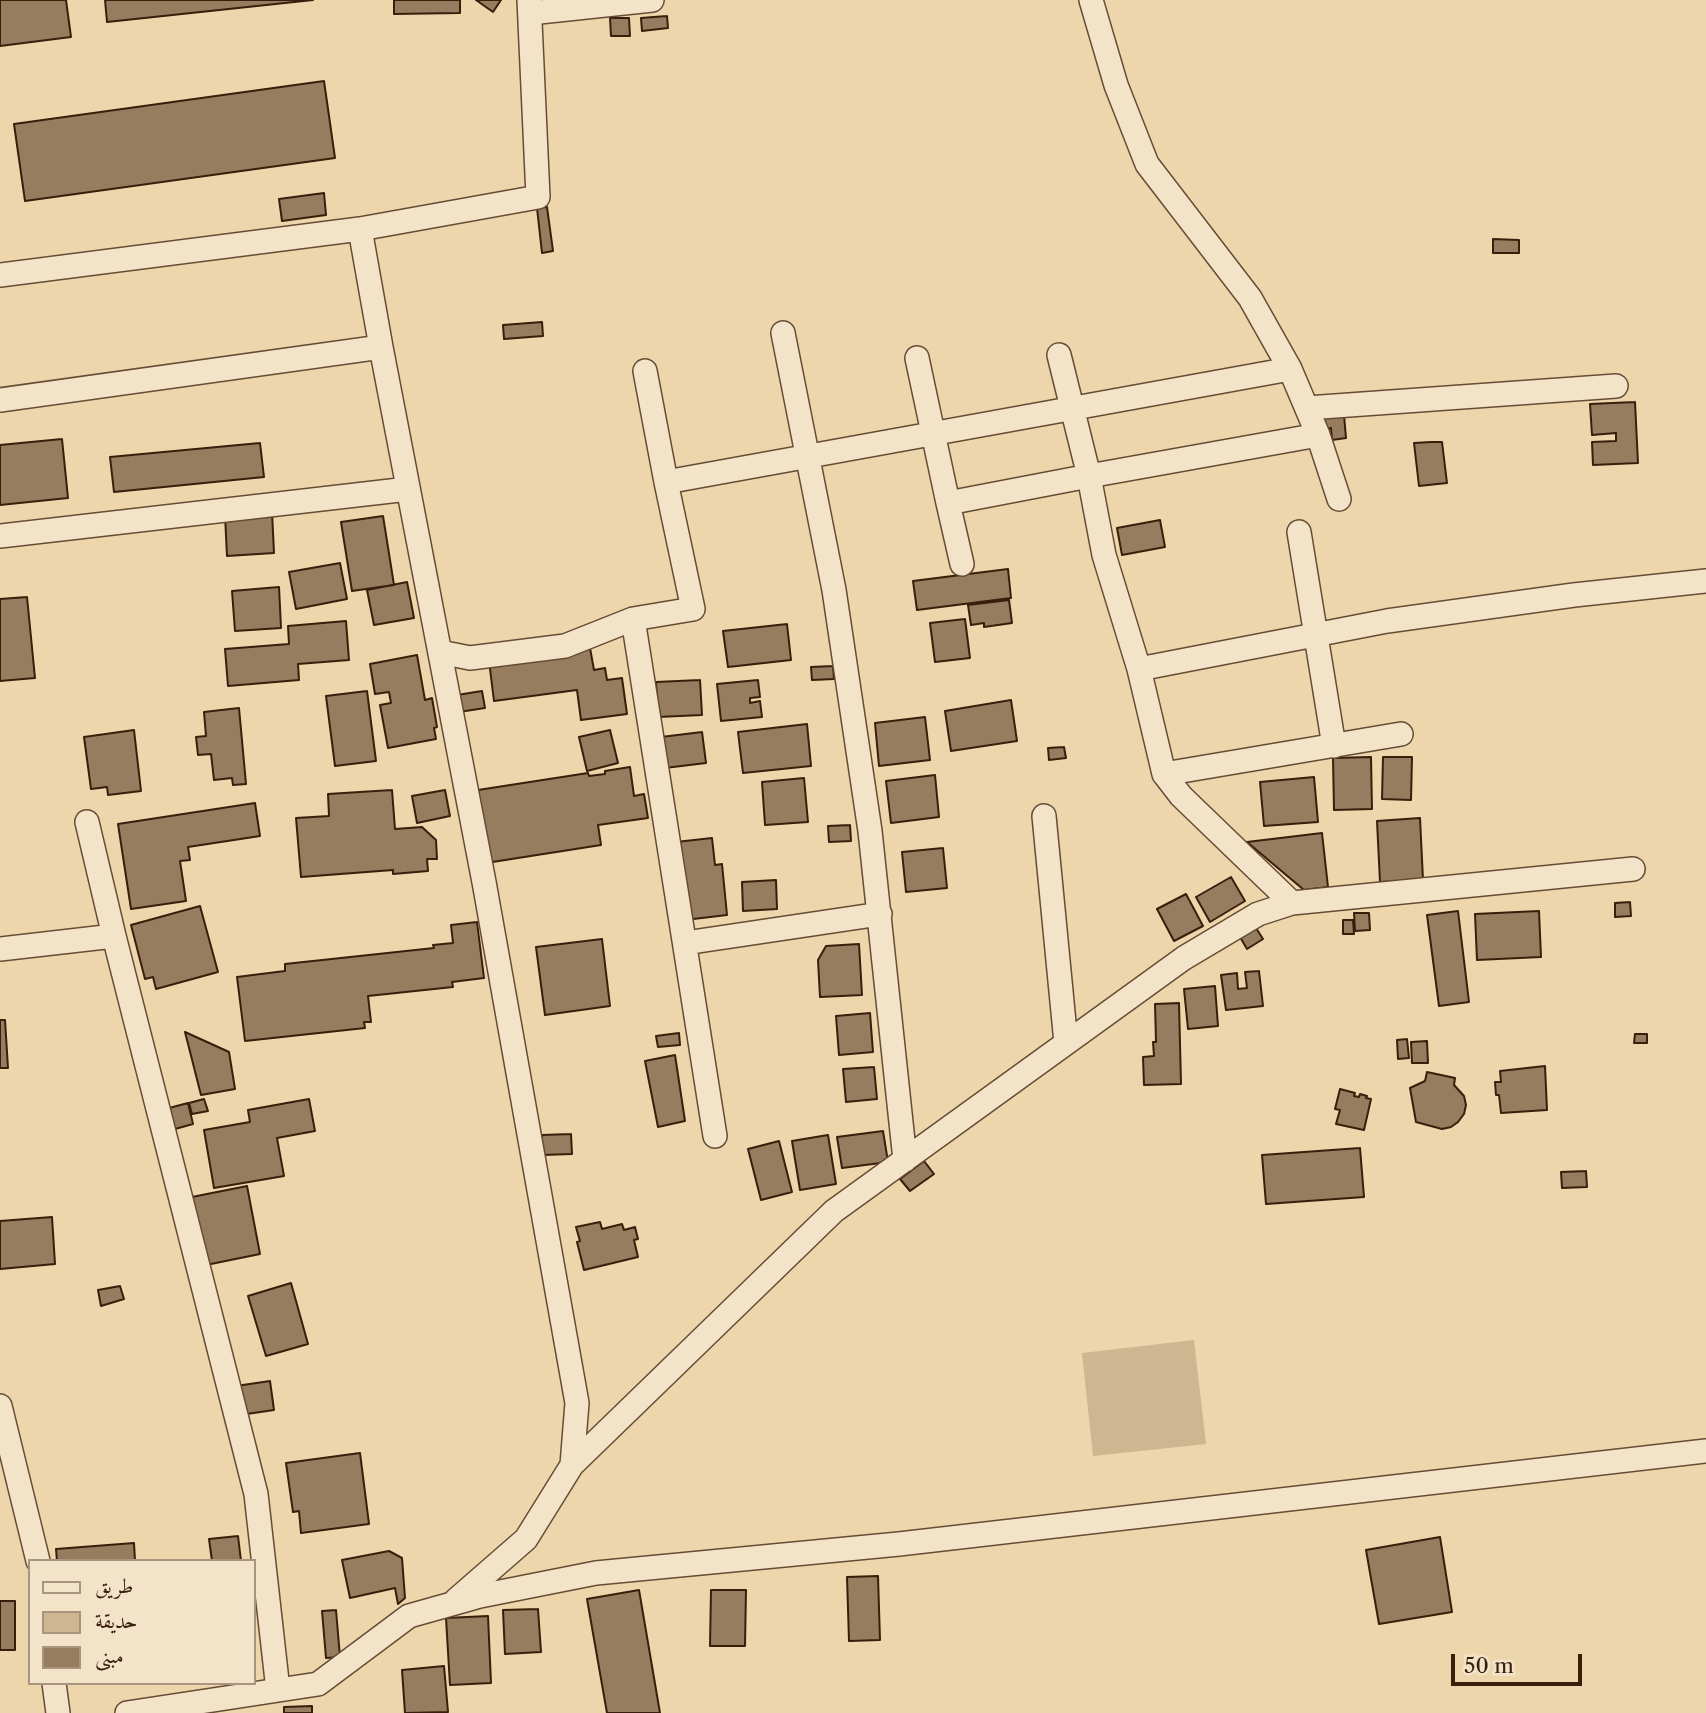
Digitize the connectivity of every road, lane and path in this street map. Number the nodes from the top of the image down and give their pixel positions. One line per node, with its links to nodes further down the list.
1 (652, 0): 3 (street)
2 (1091, 0): 10 (street)
3 (530, 7): 4 (street)
4 (360, 229): 5 (street); 7 (street)
5 (0, 275)
6 (783, 333): 18 (street)
7 (381, 347): 13 (street); 21 (street)
8 (1059, 355): 15 (street)
9 (917, 358): 16 (street)
10 (1290, 369): 14 (street); 15 (street)
11 (645, 372): 20 (street)
12 (1616, 386): 14 (street)
13 (0, 400)
14 (1307, 408): 17 (street)
15 (1072, 410): 16 (street); 19 (street)
16 (932, 435): 18 (street); 23 (street)
17 (1318, 435): 19 (street); 22 (street)
18 (806, 457): 20 (street); 39 (street)
19 (1089, 475): 23 (street); 31 (street)
20 (666, 482): 28 (street)
21 (408, 489): 25 (street); 30 (street)
22 (1339, 499)
23 (948, 503): 26 (street)
24 (1299, 532): 29 (street)
25 (0, 536)
26 (962, 564)
27 (1706, 581): 29 (street)
28 (633, 619): 30 (street); 41 (street)
29 (1316, 635): 31 (street); 33 (street)
30 (440, 652): 48 (street)
31 (1139, 669): 34 (street)
32 (1401, 734): 33 (street)
33 (1334, 746): 34 (street)
34 (1164, 774): 38 (street)
35 (1044, 816): 43 (street)
36 (87, 822): 40 (street)
37 (1633, 869): 38 (street)
38 (1292, 903): 43 (street)
39 (880, 914): 41 (street); 45 (street)
40 (114, 936): 42 (street); 52 (street)
41 (685, 943): 44 (street)
42 (0, 949)
43 (1066, 1043): 45 (street)
44 (715, 1136)
45 (905, 1160): 48 (street)
46 (0, 1406): 49 (street)
47 (1706, 1451): 50 (street)
48 (572, 1465): 50 (street)
49 (38, 1559)
50 (451, 1604): 52 (street)
51 (54, 1685): 53 (street)
52 (278, 1690): 54 (street)
53 (58, 1713)
54 (127, 1713)

